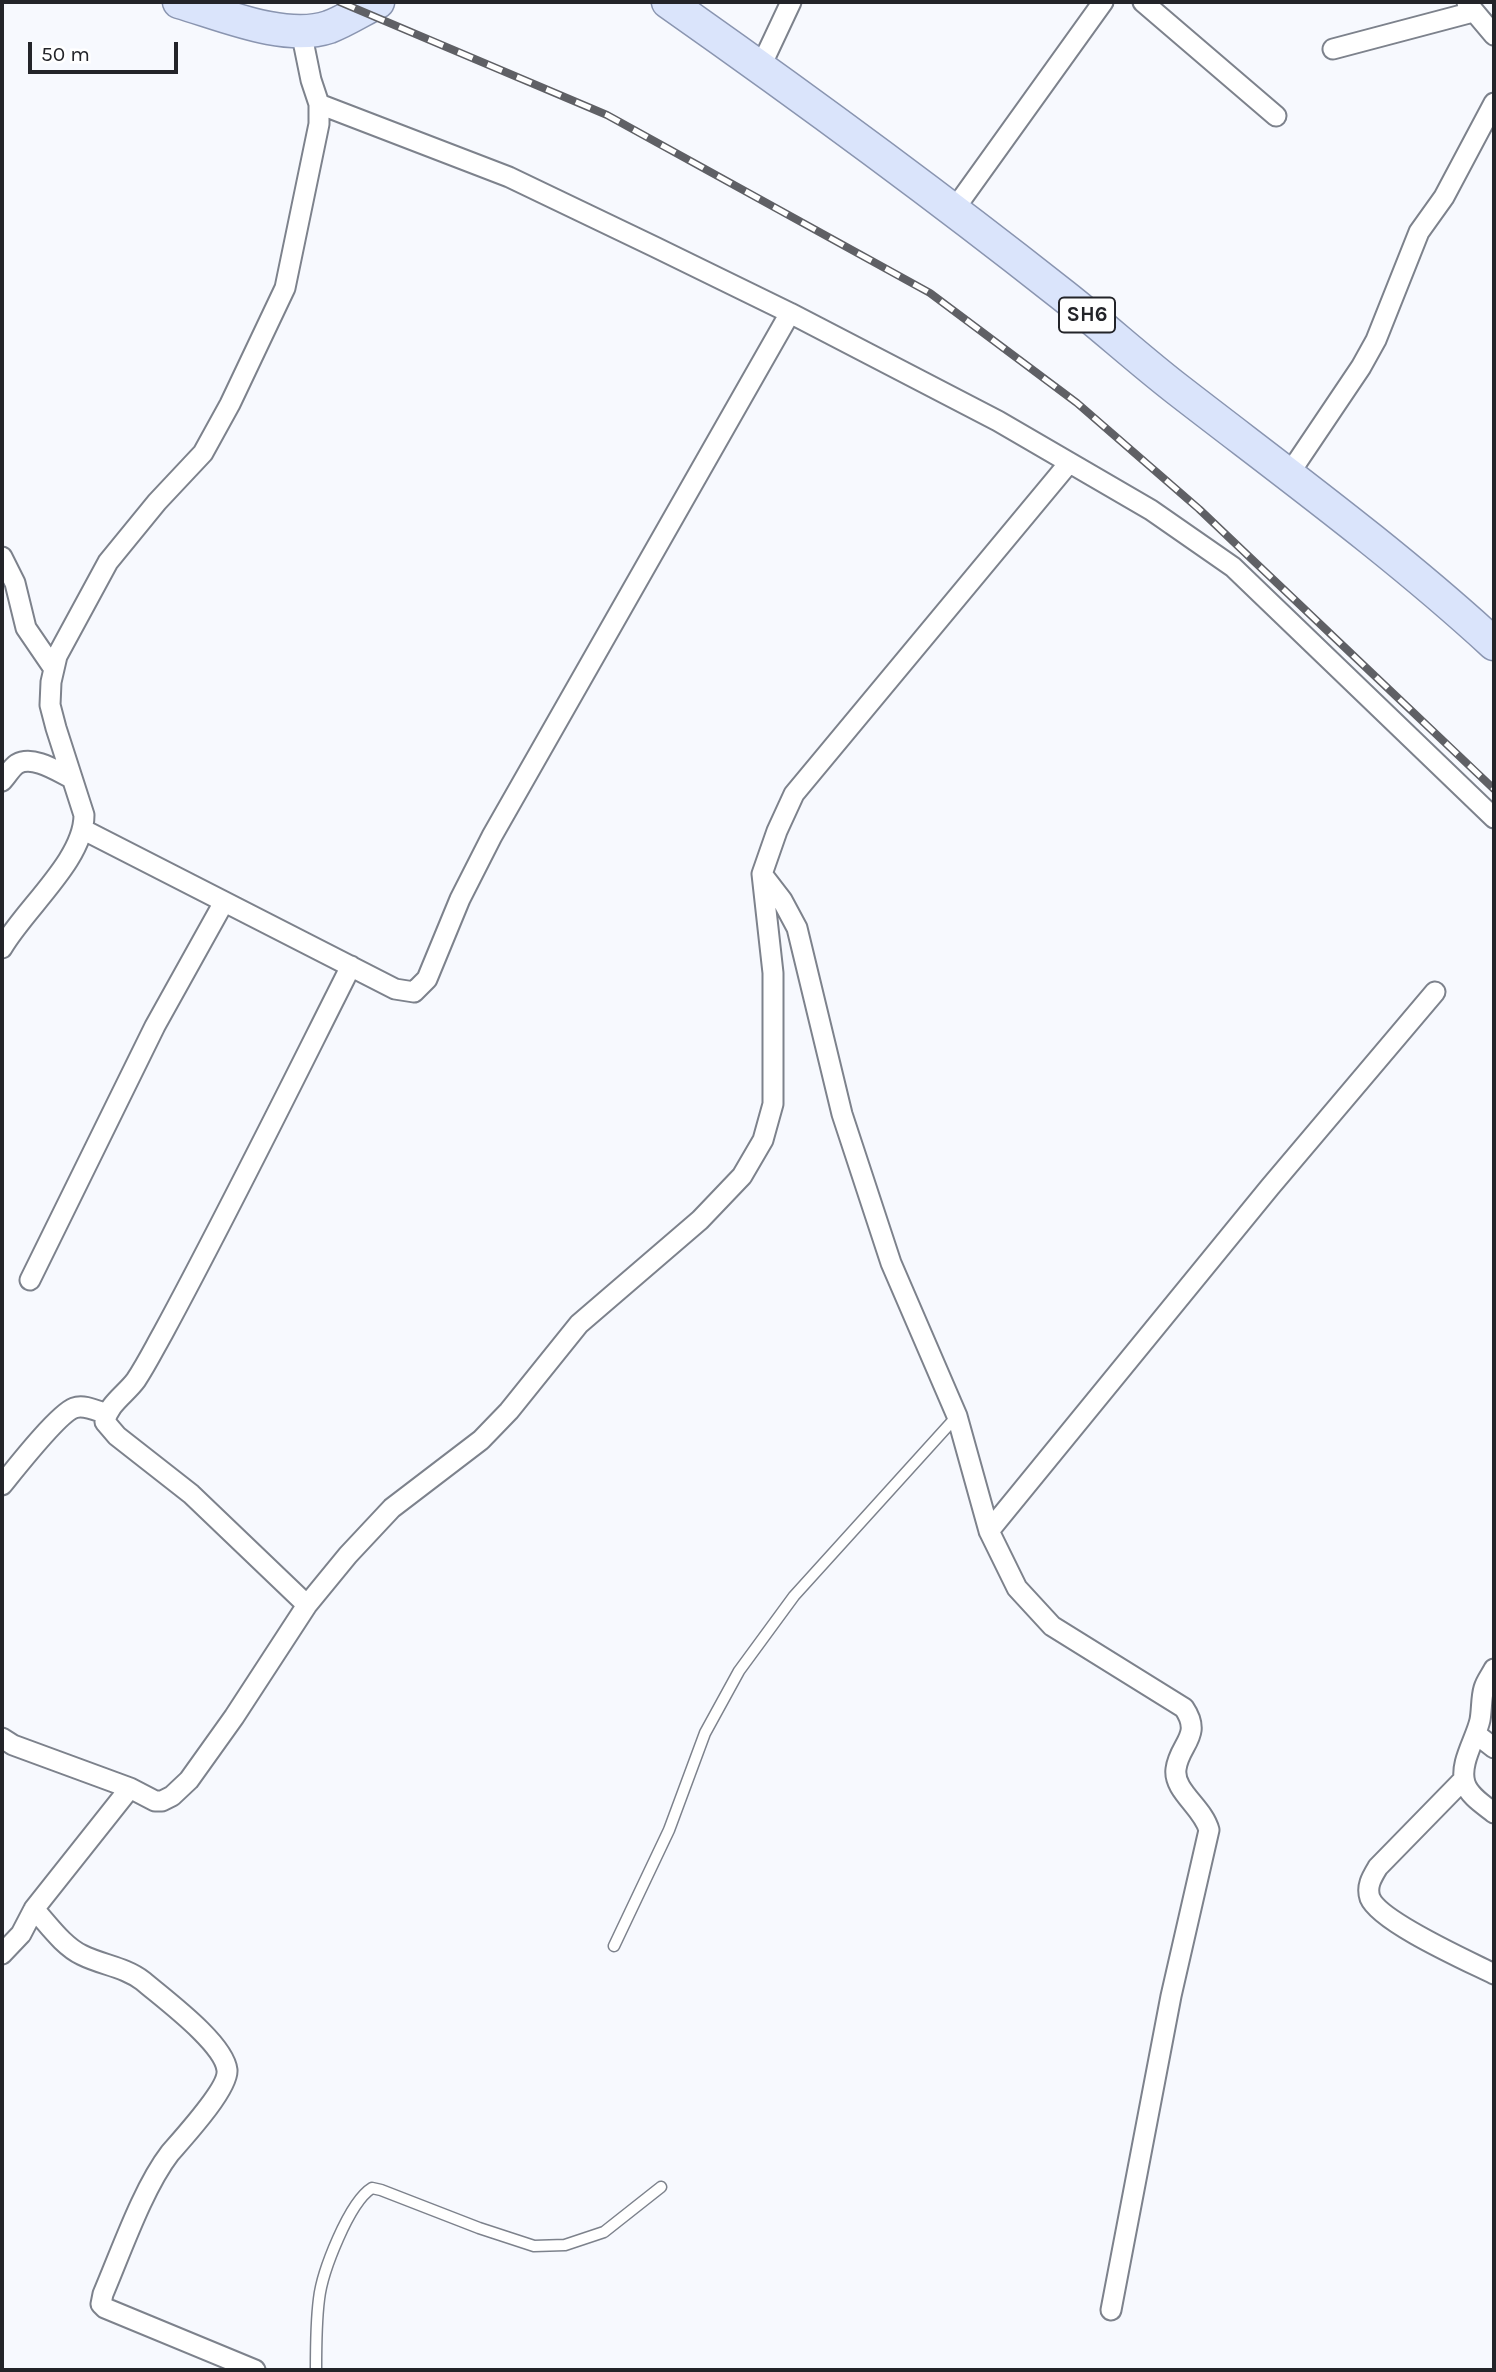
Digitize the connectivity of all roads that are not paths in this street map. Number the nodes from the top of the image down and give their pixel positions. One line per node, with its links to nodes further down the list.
1 (179, 2): 8 (main road)
2 (377, 2): 8 (main road)
3 (668, 2): 11 (main road, SH6)
4 (790, 2): 11 (street)
5 (1102, 2): 15 (street)
6 (1143, 2): 14 (street)
7 (1470, 7): 9 (street); 10 (street)
8 (301, 31): 13 (street)
9 (1494, 35)
10 (1333, 49)
11 (760, 68): 15 (main road, SH6)
12 (1494, 103): 18 (street)
13 (319, 104): 16 (street); 21 (street)
14 (1276, 117)
15 (953, 211): 18 (main road, SH6)
16 (790, 313): 17 (street); 29 (street)
17 (1069, 463): 24 (street); 26 (street)
18 (1289, 474): 20 (main road, SH6)
19 (2, 556): 21 (street)
20 (1494, 644)
21 (54, 669): 22 (street)
22 (71, 778): 23 (street); 25 (street)
23 (2, 781)
24 (1494, 818)
25 (84, 830): 27 (street); 28 (street)
26 (762, 874): 33 (street); 36 (street)
27 (224, 902): 29 (street); 31 (street)
28 (2, 948)
29 (351, 967): 32 (street)
30 (1435, 992): 35 (street)
31 (30, 1280)
32 (107, 1413): 34 (street); 36 (street)
33 (957, 1416): 35 (street); 45 (lane)
34 (2, 1485)
35 (989, 1531): 49 (street)
36 (307, 1605): 42 (street)
37 (1494, 1669): 38 (street)
38 (1476, 1734): 40 (street); 41 (street)
39 (2, 1738): 42 (street)
40 (1494, 1748)
41 (1464, 1779): 43 (street); 47 (street)
42 (130, 1788): 44 (street)
43 (1494, 1813)
44 (34, 1909): 46 (street); 50 (street)
45 (614, 1946)
46 (2, 1954)
47 (1494, 1974)
48 (660, 2186): 52 (lane)
49 (1111, 2310)
50 (227, 2365): 51 (street)
51 (255, 2370)
52 (316, 2370)

